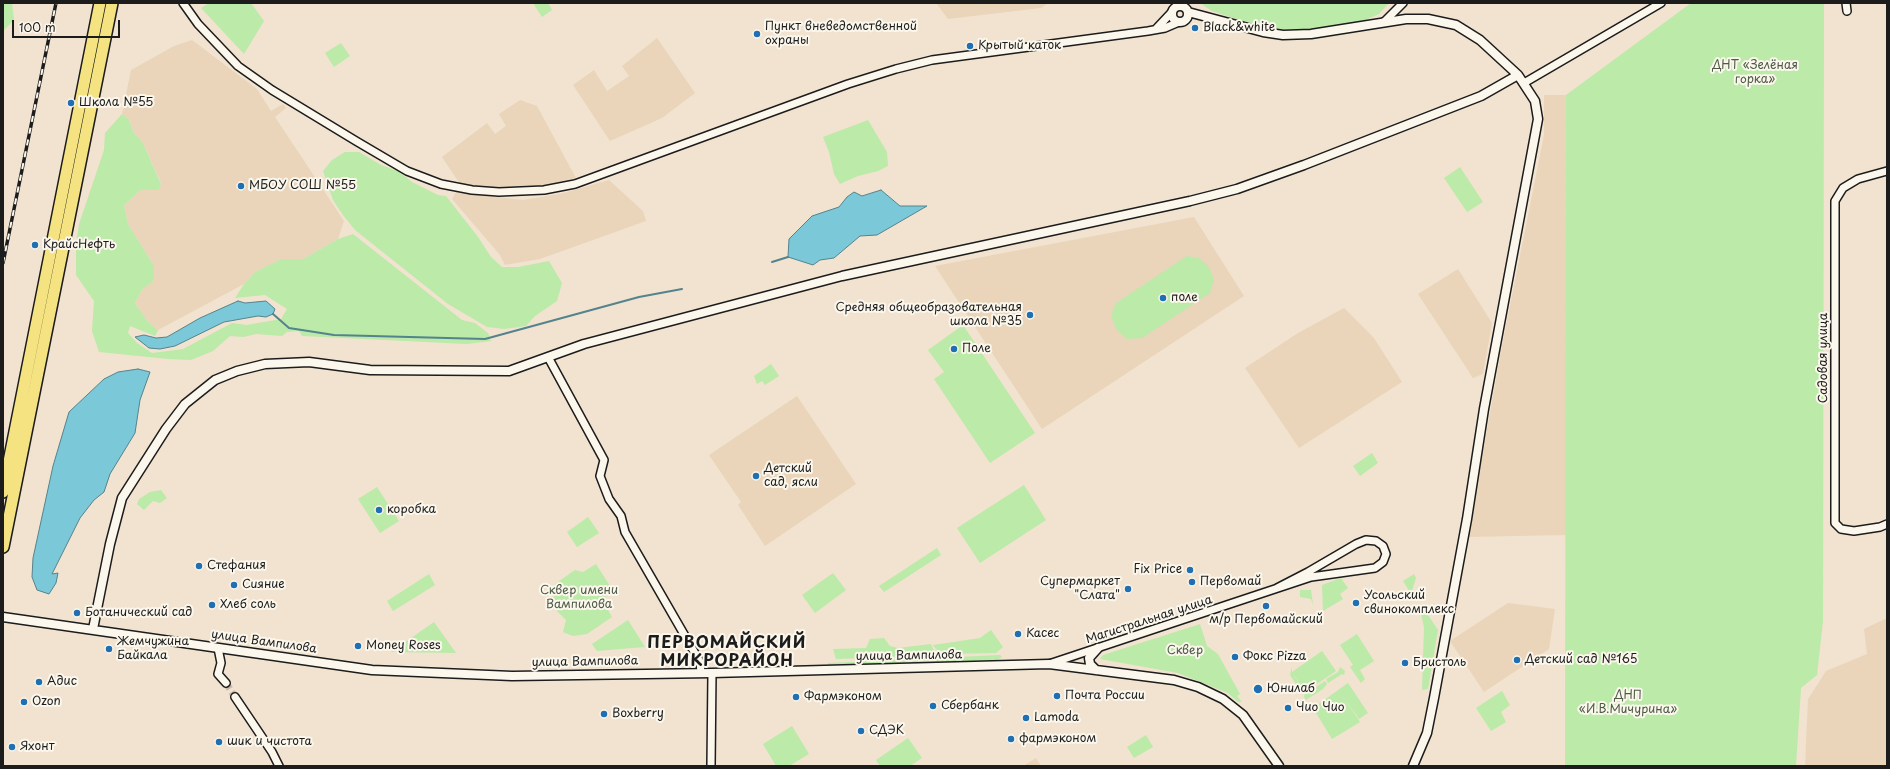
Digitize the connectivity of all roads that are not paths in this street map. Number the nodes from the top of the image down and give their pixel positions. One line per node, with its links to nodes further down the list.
1 (100, 3): 16 (main road)
2 (112, 3): 18 (main road)
3 (183, 3): 11 (street)
4 (1403, 3): 10 (street)
5 (1661, 3): 13 (street)
6 (1174, 8): 7 (street); 9 (street); 11 (street)
7 (1185, 8): 8 (street); 9 (street)
8 (1210, 18): 9 (street); 10 (street)
9 (1182, 22): 11 (street)
10 (1384, 22): 12 (street)
11 (1156, 29)
12 (1518, 75): 13 (street); 15 (street)
13 (1524, 83): 33 (street)
14 (1887, 171): 17 (street, Садовая улица)
15 (548, 357): 21 (street); 26 (street)
16 (3, 492)
17 (1887, 524)
18 (3, 548)
19 (1277, 588): 19 (street, Магистральная улица); 23 (street, Магистральная улица)
20 (3, 617): 21 (street, улица Вампилова)
21 (93, 629): 22 (street, улица Вампилова)
22 (218, 648): 26 (street, улица Вампилова); 28 (street)
23 (1098, 648): 24 (street, Магистральная улица); 25 (street)
24 (1049, 664): 25 (street, улица Вампилова); 27 (street, улица Вампилова)
25 (1096, 670): 32 (street, улица Вампилова)
26 (701, 673): 27 (street, улица Вампилова)
27 (712, 673): 31 (street)
28 (226, 683)
29 (235, 697): 30 (street)
30 (279, 766)
31 (711, 766)
32 (1279, 766)
33 (1413, 766)

